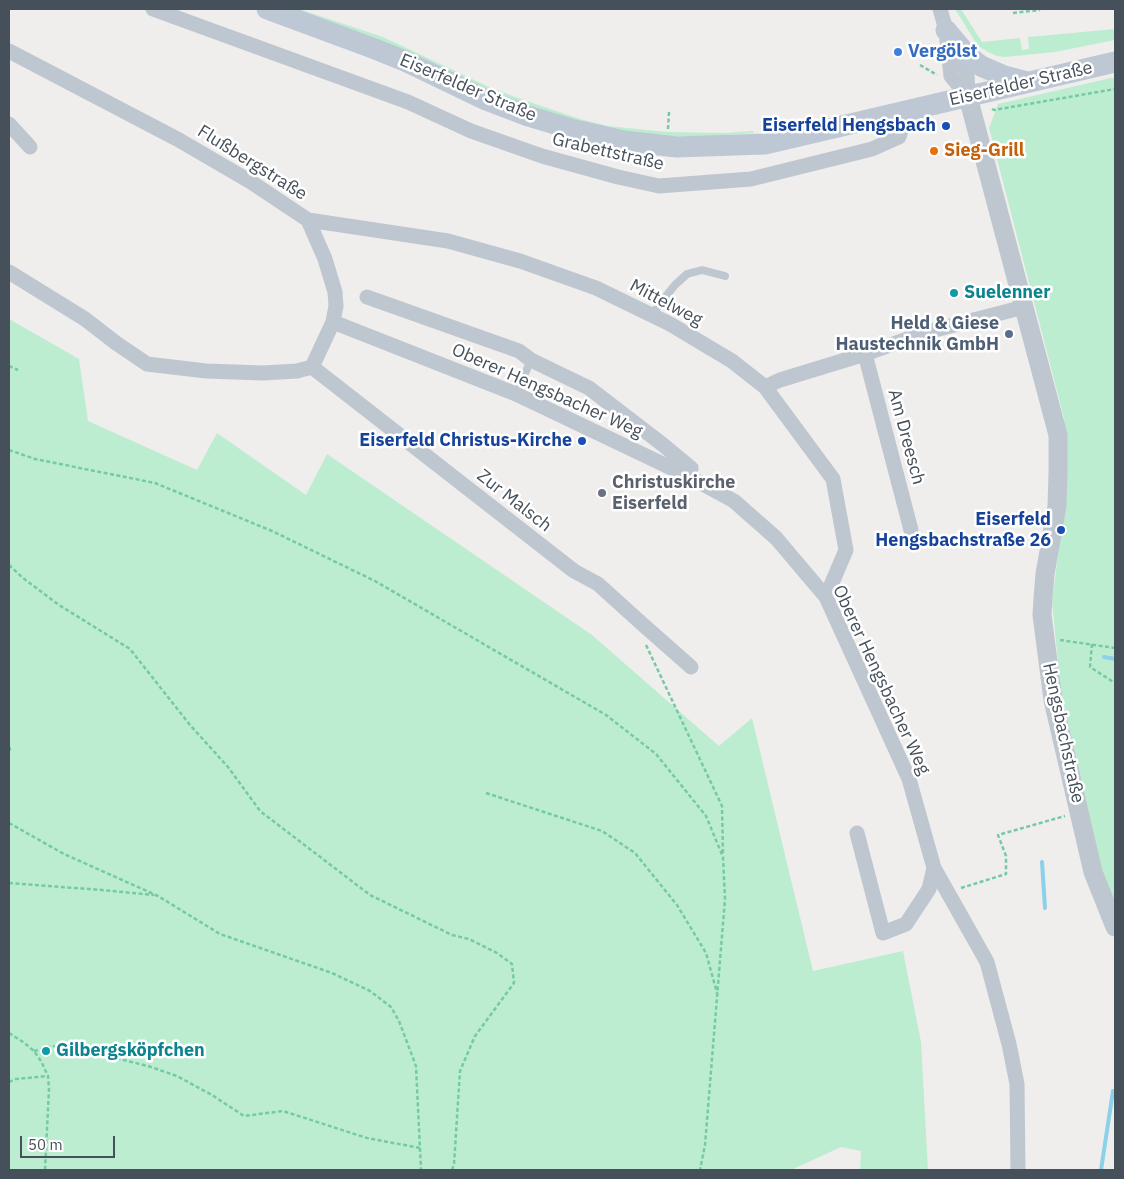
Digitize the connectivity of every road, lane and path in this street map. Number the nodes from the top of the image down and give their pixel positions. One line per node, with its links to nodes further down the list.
1 (153, 9): 16 (street, Grabettstraße)
2 (267, 9): 16 (main road, Eiserfelder Straße)
3 (940, 9): 6 (street)
4 (1040, 10): 5 (path)
5 (1013, 13)
6 (946, 30): 11 (main road); 13 (street)
7 (9, 50): 20 (street, Flußbergstraße)
8 (1115, 62): 11 (main road, Eiserfelder Straße)
9 (920, 65): 10 (path)
10 (934, 73)
11 (1030, 82): 13 (main road, Eiserfelder Straße)
12 (1115, 89): 14 (path)
13 (968, 97): 16 (main road, Eiserfelder Straße); 24 (street, Hengsbachstraße)
14 (991, 109)
15 (669, 112): 18 (path)
16 (901, 112)
17 (9, 124): 19 (street)
18 (668, 130)
19 (30, 147)
20 (308, 220): 25 (street, Mittelweg); 26 (street, Flußbergstraße)
21 (9, 272): 30 (street)
22 (725, 276): 25 (lane)
23 (367, 297): 28 (street, Oberer Hengsbacher Weg)
24 (1024, 307): 27 (street); 40 (street, Hengsbachstraße)
25 (653, 315): 32 (street, Mittelweg)
26 (333, 322): 30 (street, Flußbergstraße); 33 (street, Oberer Hengsbacher Weg)
27 (865, 354): 32 (street); 36 (street, Am Dreesch)
28 (531, 360): 33 (lane); 35 (street, Oberer Hengsbacher Weg)
29 (9, 366): 31 (path)
30 (312, 367): 39 (street, Zur Malsch)
31 (18, 370)
32 (765, 387): 38 (street, Mittelweg)
33 (516, 394): 35 (street, Oberer Hengsbacher Weg)
34 (9, 450): 51 (path)
35 (688, 476): 38 (street, Oberer Hengsbacher Weg)
36 (911, 530)
37 (9, 565): 65 (path)
38 (826, 597): 52 (street, Oberer Hengsbacher Weg)
39 (640, 622): 43 (street, Zur Malsch); 51 (path)
40 (1045, 638): 41 (path); 48 (street, Hengsbachstraße)
41 (1092, 644): 42 (path); 44 (path)
42 (1115, 648)
43 (691, 667)
44 (1115, 683)
45 (9, 747): 46 (path)
46 (9, 752)
47 (486, 793): 57 (path)
48 (1080, 811): 54 (path); 56 (street, Hengsbachstraße)
49 (9, 823): 55 (path)
50 (857, 833): 52 (street)
51 (723, 857): 57 (path)
52 (934, 868): 67 (street, Oberer Hengsbacher Weg)
53 (9, 883): 55 (path)
54 (962, 888)
55 (158, 896): 62 (path)
56 (1115, 927)
57 (717, 994): 66 (path)
58 (9, 1033): 59 (path)
59 (34, 1052): 60 (path); 62 (path)
60 (48, 1076): 61 (path); 63 (path)
61 (9, 1082)
62 (420, 1148): 64 (path)
63 (45, 1170)
64 (422, 1170)
65 (452, 1170)
66 (700, 1170)
67 (1018, 1170)

